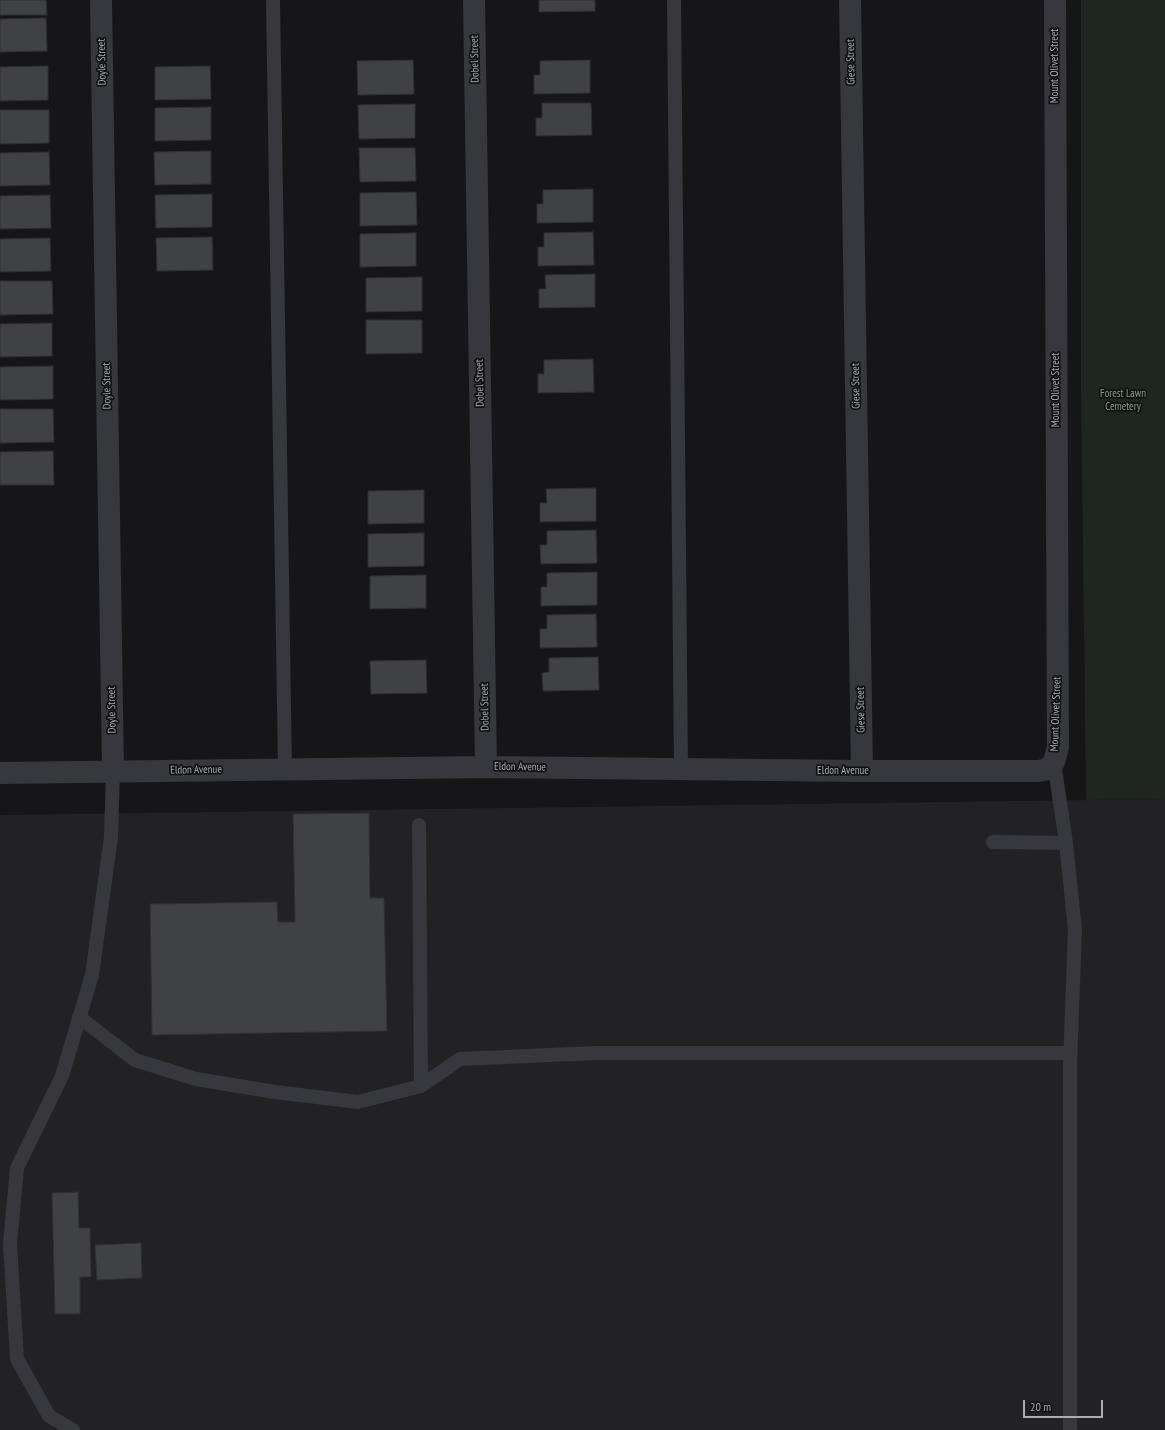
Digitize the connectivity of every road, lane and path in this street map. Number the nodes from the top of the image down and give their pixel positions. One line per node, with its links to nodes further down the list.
1 (101, 0): 11 (street, Doyle Street)
2 (273, 0): 9 (lane)
3 (474, 0): 8 (street, Dobel Street)
4 (674, 0): 10 (lane)
5 (850, 0): 12 (street, Giese Street)
6 (1055, 0): 7 (street, Mount Olivet Street)
7 (1046, 766): 12 (street, Eldon Avenue); 16 (lane)
8 (486, 767): 9 (street, Eldon Avenue); 10 (street, Eldon Avenue)
9 (285, 769): 11 (street, Eldon Avenue)
10 (681, 769): 12 (street, Eldon Avenue)
11 (112, 771): 13 (street, Eldon Avenue); 17 (lane)
12 (862, 771)
13 (0, 773)
14 (418, 826): 19 (lane)
15 (993, 842): 16 (lane)
16 (1066, 843): 18 (lane)
17 (79, 1017): 19 (lane); 20 (lane)
18 (1071, 1053): 19 (lane); 21 (lane)
19 (422, 1086)
20 (73, 1430)
21 (1070, 1430)

